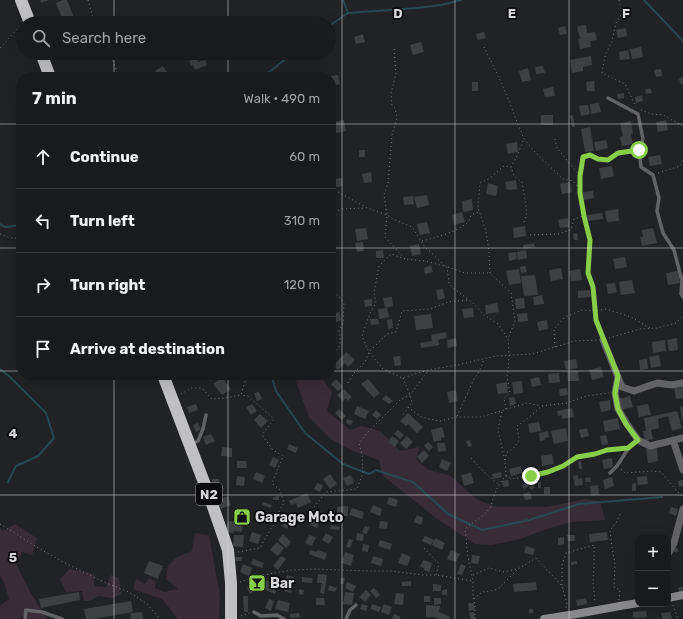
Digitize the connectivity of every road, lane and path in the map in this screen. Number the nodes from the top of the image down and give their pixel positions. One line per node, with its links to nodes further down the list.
1 (21, 0): 4 (highway)
2 (88, 0): 5 (path)
3 (619, 0): 15 (path)
4 (27, 16)
5 (92, 16)
6 (16, 31): 8 (path)
7 (484, 47): 17 (path)
8 (0, 48)
9 (394, 49): 29 (path)
10 (44, 60): 12 (highway)
11 (113, 60): 13 (path)
12 (48, 72)
13 (117, 72)
14 (608, 98): 15 (lane)
15 (635, 110): 16 (path); 19 (lane)
16 (683, 126)
17 (524, 139): 21 (path); 24 (path)
18 (555, 139): 23 (path)
19 (639, 150): 22 (lane); 23 (path)
20 (683, 160): 22 (path)
21 (512, 168): 28 (path); 31 (path)
22 (653, 175): 40 (lane)
23 (580, 176): 24 (path)
24 (580, 189): 30 (path)
25 (336, 191): 26 (path)
26 (367, 208): 27 (path); 29 (path)
27 (336, 212)
28 (479, 212): 35 (path); 38 (path)
29 (387, 215): 35 (path); 36 (path)
30 (584, 216): 33 (path); 42 (path)
31 (524, 222)
32 (0, 234): 34 (path)
33 (530, 235)
34 (16, 238)
35 (421, 241): 37 (path)
36 (405, 259): 37 (path); 49 (path)
37 (447, 267): 38 (path); 41 (path)
38 (490, 273): 45 (path)
39 (336, 294): 48 (path)
40 (683, 297)
41 (470, 300): 45 (path); 49 (path)
42 (595, 311): 44 (path); 46 (path); 47 (path)
43 (683, 315): 44 (path)
44 (650, 328): 46 (path)
45 (508, 339): 50 (path)
46 (603, 340): 47 (path); 53 (street)
47 (555, 348): 50 (path)
48 (336, 351)
49 (369, 352): 54 (path); 56 (path)
50 (509, 354): 51 (path); 63 (path)
51 (484, 358): 52 (path); 67 (path)
52 (428, 370): 54 (path); 60 (path)
53 (618, 376): 57 (street); 58 (street)
54 (402, 378): 60 (path)
55 (165, 380): 71 (highway, N2)
56 (348, 383)
57 (683, 383)
58 (615, 393): 61 (path); 69 (street)
59 (241, 395): 87 (path)
60 (410, 395): 62 (path); 83 (path)
61 (542, 406): 63 (path); 74 (path)
62 (408, 407): 66 (path); 67 (path)
63 (506, 410): 64 (path)
64 (502, 411): 67 (path); 74 (path)
65 (206, 415): 71 (lane)
66 (403, 415)
67 (457, 417)
68 (683, 438): 70 (street)
69 (638, 440): 70 (street); 72 (lane)
70 (673, 440): 76 (street)
71 (190, 445): 87 (highway, N2)
72 (628, 448): 75 (lane); 78 (path)
73 (471, 458): 79 (path)
74 (505, 461): 78 (path)
75 (617, 466): 77 (lane); 80 (path)
76 (683, 470)
77 (610, 473)
78 (506, 476): 79 (path)
79 (499, 485): 90 (path)
80 (683, 498)
81 (683, 509): 86 (street)
82 (620, 514): 100 (path)
83 (308, 522)
84 (0, 524): 107 (path)
85 (424, 548): 89 (path)
86 (671, 548)
87 (228, 550): 92 (highway, N2)
88 (518, 569): 90 (path); 93 (path); 95 (path)
89 (436, 575): 91 (path); 92 (path)
90 (472, 575): 91 (path)
91 (473, 581): 95 (path)
92 (232, 584): 104 (highway, N2)
93 (562, 586): 101 (path); 103 (path)
94 (683, 595): 96 (street)
95 (474, 600): 110 (path)
96 (671, 601)
97 (635, 603): 100 (street)
98 (671, 604): 112 (path)
99 (356, 605): 109 (lane)
100 (617, 606): 101 (street)
101 (596, 611): 103 (street)
102 (254, 612): 104 (path); 108 (lane)
103 (565, 616): 111 (street)
104 (231, 618)
105 (25, 619): 106 (lane)
106 (62, 619)
107 (159, 619)
108 (284, 619)
109 (346, 619)
110 (476, 619)
111 (544, 619)
112 (678, 619)

